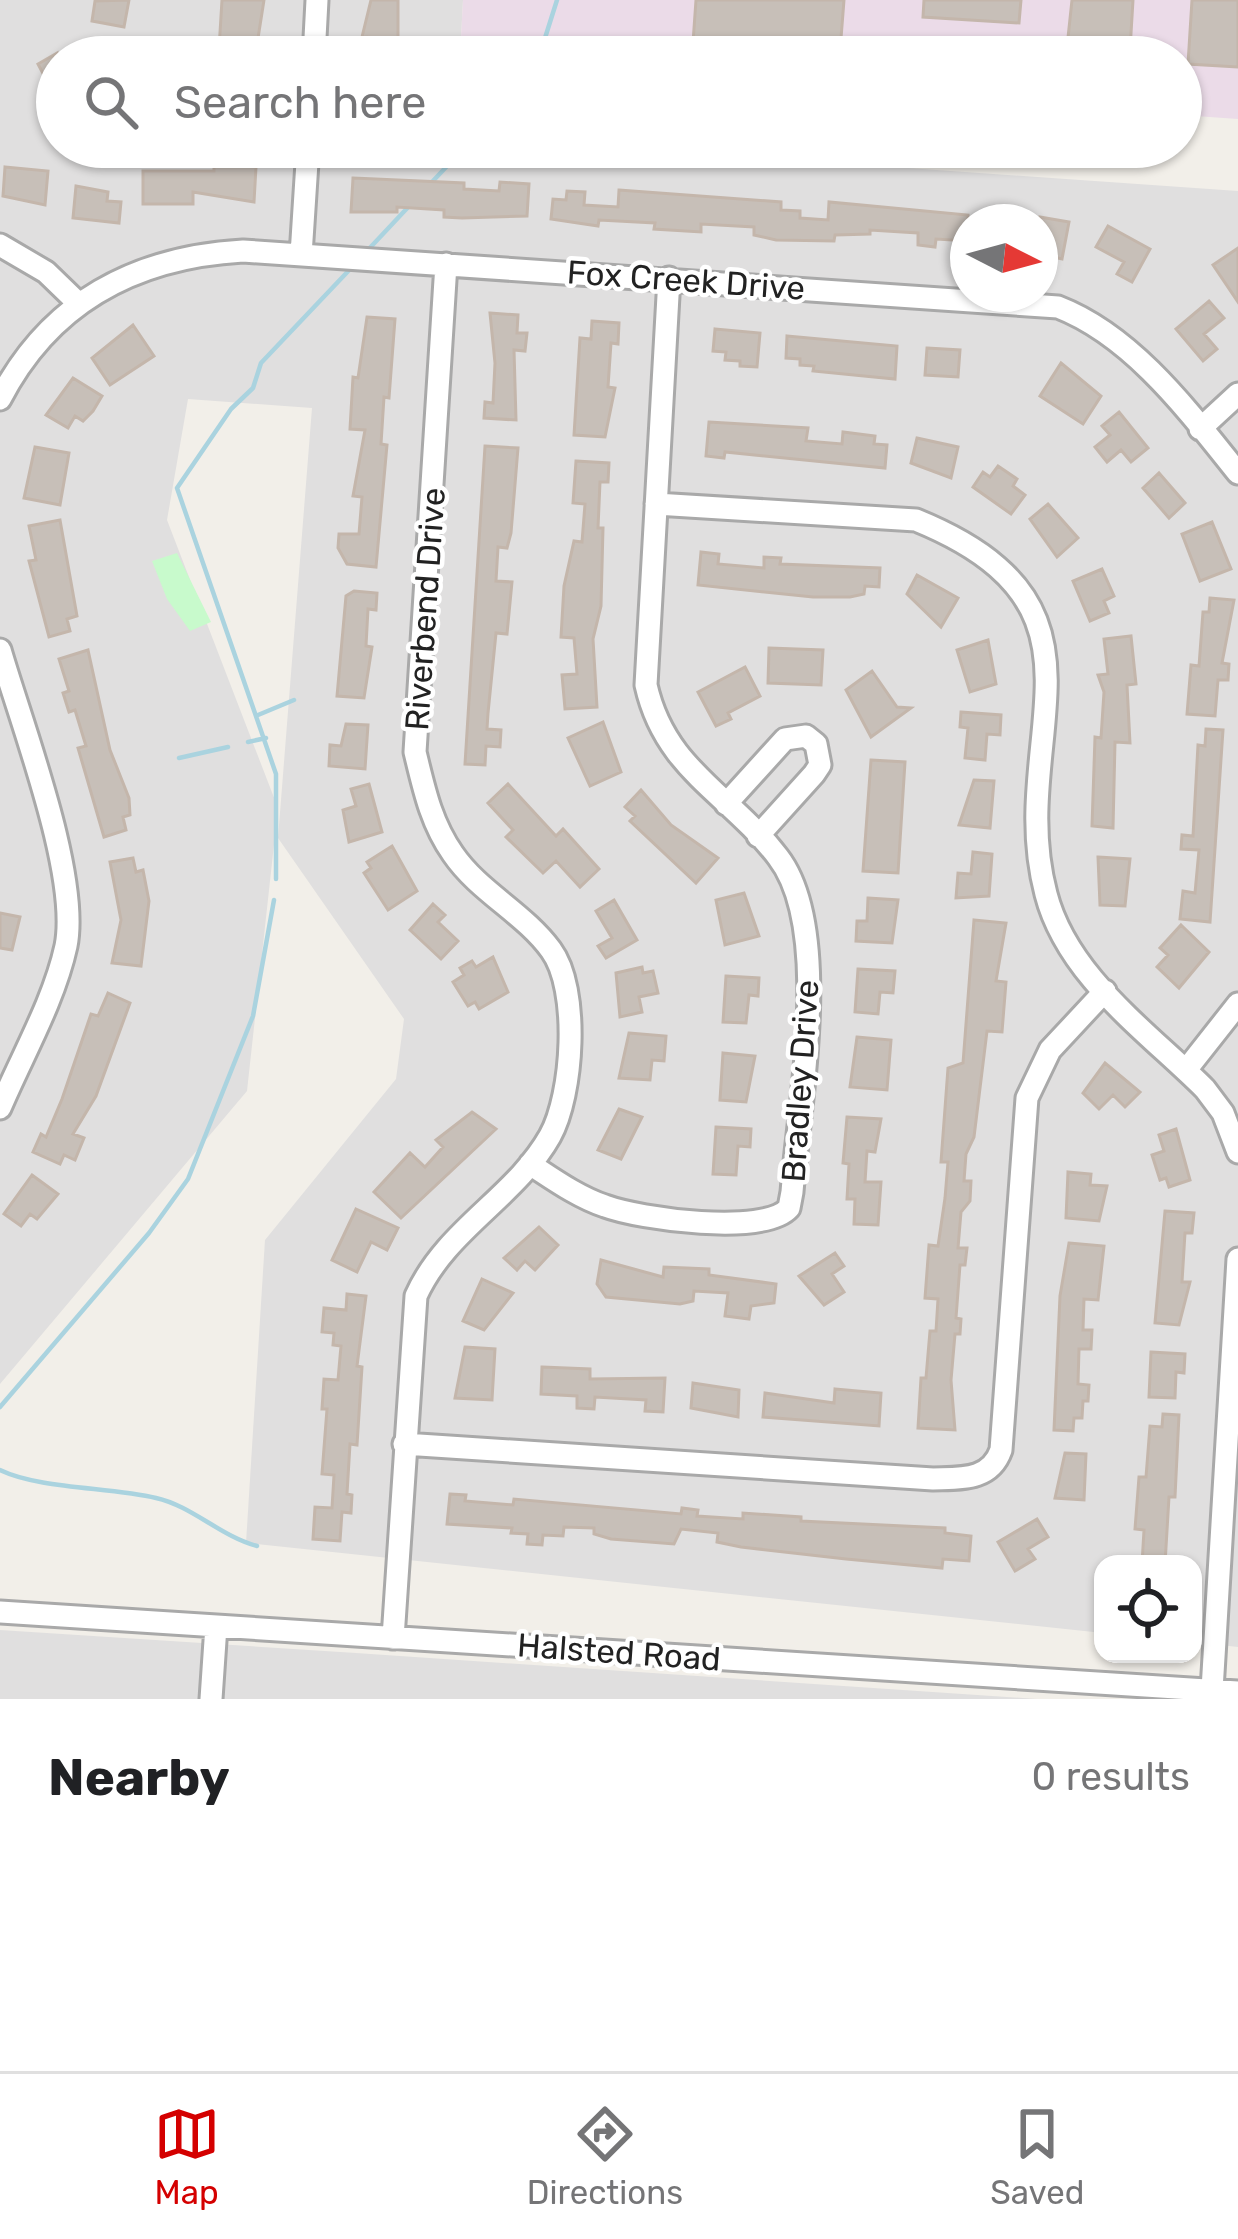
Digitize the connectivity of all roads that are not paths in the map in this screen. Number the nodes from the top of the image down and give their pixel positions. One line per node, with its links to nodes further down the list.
1 (317, 0): 2 (street)
2 (315, 36)
3 (307, 168): 5 (street)
4 (0, 245): 8 (street)
5 (302, 255): 6 (street, Fox Creek Drive); 8 (street, Fox Creek Drive)
6 (446, 264): 7 (street, Fox Creek Drive); 22 (street, Riverbend Drive)
7 (669, 278): 11 (street, Fox Creek Drive); 13 (street, Bradley Drive)
8 (77, 302): 10 (street, Fox Creek Drive)
9 (1238, 394): 11 (street)
10 (0, 399)
11 (1200, 429): 12 (street, Fox Creek Drive)
12 (1238, 473)
13 (656, 504): 15 (street, Bradley Drive); 17 (street)
14 (0, 650): 20 (street)
15 (726, 804): 16 (street, Bradley Drive); 16 (street)
16 (758, 836): 22 (street, Bradley Drive)
17 (1105, 991): 19 (street); 24 (street)
18 (1238, 1004): 19 (street)
19 (1186, 1070): 21 (street)
20 (0, 1108)
21 (1238, 1152)
22 (530, 1164): 24 (street, Riverbend Drive)
23 (1238, 1258): 28 (street)
24 (404, 1444): 27 (street, Riverbend Drive)
25 (0, 1612): 26 (street, Halsted Road)
26 (216, 1626): 27 (street, Halsted Road); 30 (street)
27 (393, 1638): 28 (street, Halsted Road)
28 (1212, 1690): 29 (street, Halsted Road)
29 (1238, 1692)
30 (211, 1699)

